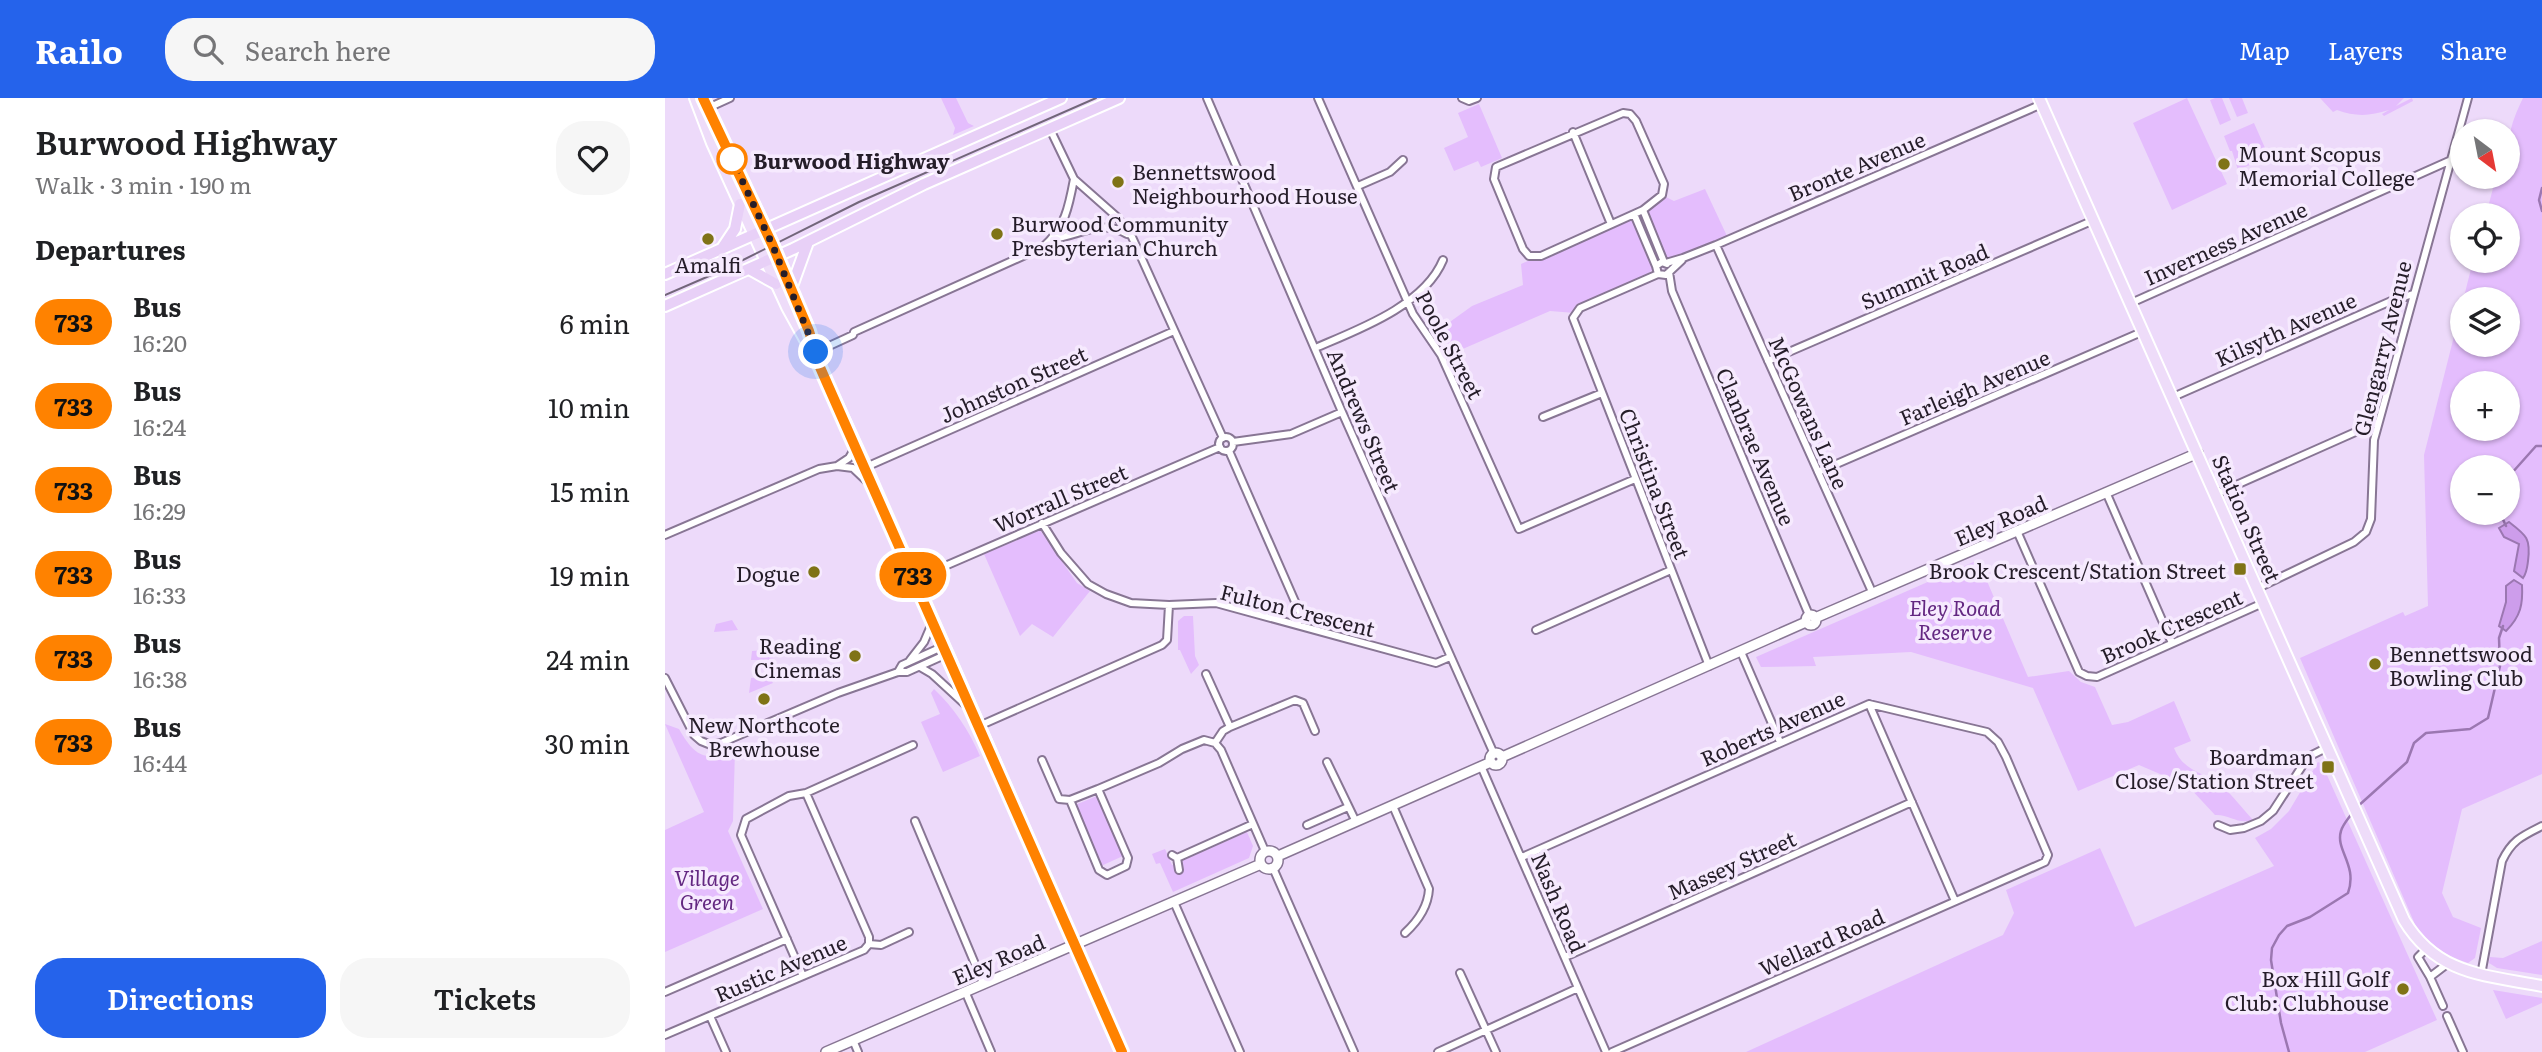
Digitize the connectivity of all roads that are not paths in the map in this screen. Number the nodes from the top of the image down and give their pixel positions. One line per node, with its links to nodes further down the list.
1 (695, 98): 14 (main road)
2 (730, 98): 11 (street)
3 (1061, 98): 17 (highway)
4 (1119, 98): 12 (highway)
5 (1207, 98): 49 (street, Andrews Street)
6 (1318, 98): 20 (street, Poole Street)
7 (1462, 98): 8 (street)
8 (1477, 98)
9 (2468, 98): 16 (street, Glengarry Avenue)
10 (2040, 101): 24 (main road, Station Street); 31 (street, Bronte Avenue)
11 (706, 103): 14 (main road)
12 (1049, 127): 18 (street); 19 (highway)
13 (1573, 132): 22 (street); 25 (street); 25 (street)
14 (717, 141): 21 (main road); 26 (main road)
15 (1403, 160): 20 (street)
16 (2449, 161): 43 (street, Glengarry Avenue); 45 (street, Inverness Avenue)
17 (916, 162): 19 (highway); 26 (highway)
18 (1074, 178): 28 (street); 29 (street)
19 (924, 184): 30 (highway)
20 (1358, 186): 44 (street, Poole Street)
21 (740, 204): 27 (main road); 32 (highway)
22 (1643, 210): 23 (street); 36 (street, Clanbrae Avenue)
23 (1634, 214): 25 (street); 38 (street, Clanbrae Avenue)
24 (2094, 220): 45 (main road, Station Street); 51 (street, Summit Road)
25 (1611, 224)
26 (765, 229): 27 (highway); 33 (main road)
27 (754, 235): 32 (highway); 35 (main road)
28 (1132, 237): 29 (street); 47 (street)
29 (1052, 239): 50 (street)
30 (808, 242): 33 (highway); 41 (highway)
31 (1716, 245): 36 (street, Bronte Avenue); 51 (street, McGowans Lane)
32 (722, 249): 39 (highway)
33 (777, 256): 35 (highway); 41 (main road)
34 (1443, 260): 44 (street)
35 (766, 261): 37 (highway); 40 (main road)
36 (1667, 267): 38 (street); 38 (street); 42 (street, Clanbrae Avenue)
37 (749, 269): 40 (highway); 46 (highway)
38 (1658, 270): 42 (street, Clanbrae Avenue); 53 (street, Christina Street)
39 (665, 274)
40 (776, 284): 52 (main road)
41 (791, 289): 50 (main road)
42 (1672, 291): 80 (street, Clanbrae Avenue)
43 (2413, 294): 54 (street, Kilsyth Avenue); 57 (street, Glengarry Avenue)
44 (1408, 301): 49 (street); 67 (street, Poole Street)
45 (2131, 303): 48 (main road, Station Street)
46 (665, 306)
47 (1174, 331): 58 (street); 65 (street, Johnston Street)
48 (2144, 331): 54 (main road, Station Street); 66 (street, Farleigh Avenue)
49 (1315, 348): 55 (street, Andrews Street)
50 (816, 352): 52 (main road)
51 (1768, 361): 66 (street, McGowans Lane)
52 (819, 365): 60 (main road)
53 (1602, 393): 56 (street); 67 (street, Christina Street)
54 (2173, 397): 63 (main road, Station Street)
55 (1342, 412): 59 (street); 87 (street, Andrews Street)
56 (1543, 417)
57 (2378, 422): 70 (street); 76 (street, Glengarry Avenue)
58 (1223, 438): 59 (street); 61 (street)
59 (1233, 442): 62 (street)
60 (856, 446): 64 (street); 65 (main road)
61 (1220, 447): 62 (street); 71 (street, Worrall Street)
62 (1229, 451): 82 (street)
63 (2198, 453): 69 (main road, Eley Road); 70 (main road, Station Street)
64 (837, 466): 68 (street); 73 (street)
65 (866, 467): 68 (main road)
66 (1818, 472): 77 (street, McGowans Lane)
67 (1635, 480): 74 (street, Christina Street)
68 (875, 488): 75 (main road)
69 (2106, 492): 72 (main road, Eley Road); 84 (street)
70 (2216, 494): 76 (main road, Station Street)
71 (1042, 523): 75 (street, Worrall Street); 79 (street, Fulton Crescent)
72 (2017, 531): 77 (main road, Eley Road); 84 (street, Brook Crescent)
73 (665, 535)
74 (1671, 570): 83 (street); 89 (street, Christina Street)
75 (915, 579): 81 (main road)
76 (2258, 588): 78 (main road, Station Street)
77 (1873, 594): 80 (main road, Eley Road)
78 (2264, 602): 84 (street, Brook Crescent); 102 (main road, Station Street)
79 (1168, 606): 82 (street, Fulton Crescent); 96 (street)
80 (1810, 618): 86 (main road, Eley Road)
81 (933, 621): 85 (main road); 88 (street)
82 (1298, 624): 87 (street, Fulton Crescent)
83 (1536, 630)
84 (2172, 643)
85 (946, 650): 88 (street); 90 (street); 95 (main road)
86 (1741, 652): 89 (main road, Eley Road); 99 (street)
87 (1450, 657): 103 (street, Andrews Street)
88 (909, 661): 91 (street)
89 (1709, 666): 103 (main road, Eley Road)
90 (920, 667): 91 (street); 95 (street)
91 (898, 672): 93 (street)
92 (1206, 674): 97 (street)
93 (665, 678)
94 (1869, 704): 99 (street, Roberts Avenue); 110 (street); 122 (street, Roberts Avenue)
95 (973, 712): 96 (main road)
96 (979, 726): 132 (main road)
97 (1230, 727): 98 (street); 100 (street)
98 (1315, 731)
99 (1780, 742): 121 (street, Roberts Avenue)
100 (1215, 743): 107 (street); 115 (street)
101 (913, 745): 108 (street)
102 (2328, 747): 117 (street); 133 (main road, Station Street)
103 (1495, 758): 106 (main road, Eley Road)
104 (1042, 760): 109 (street)
105 (1327, 762): 112 (street)
106 (1481, 766): 111 (main road, Eley Road); 121 (street, Nash Road)
107 (1098, 789): 109 (street); 109 (street)
108 (806, 793): 130 (street); 131 (street)
109 (1070, 800)
110 (1912, 802): 126 (street); 134 (street, Massey Street)
111 (1393, 806): 114 (main road, Eley Road); 129 (street)
112 (1348, 807): 114 (street); 116 (street)
113 (915, 821): 140 (street)
114 (1356, 822): 120 (main road, Eley Road)
115 (1254, 824): 119 (street); 125 (street)
116 (1307, 825)
117 (2218, 825)
118 (2542, 826): 137 (street)
119 (1265, 852): 120 (main road); 123 (main road)
120 (1278, 856): 124 (main road)
121 (1522, 857): 134 (street, Nash Road)
122 (2045, 862): 126 (street, Wellard Road)
123 (1261, 864): 124 (main road); 127 (main road, Eley Road)
124 (1273, 868): 157 (street)
125 (1179, 870)
126 (1955, 901): 161 (street, Wellard Road)
127 (1174, 902): 132 (main road, Eley Road); 156 (street)
128 (909, 933): 131 (street, Rustic Avenue)
129 (1405, 933)
130 (787, 939): 138 (street); 144 (street)
131 (869, 944): 138 (street, Rustic Avenue)
132 (1075, 945): 140 (main road, Eley Road); 155 (main road)
133 (2422, 953): 135 (main road, Station Street); 139 (street, Station Street)
134 (1565, 957): 142 (street, Nash Road)
135 (2447, 964): 137 (main road, Station Street); 139 (street)
136 (1460, 973): 148 (street)
137 (2481, 975): 141 (main road, Station Street)
138 (803, 976): 146 (street, Rustic Avenue)
139 (2430, 977): 145 (street, Station Street)
140 (983, 983): 143 (main road, Eley Road)
141 (2542, 986)
142 (1578, 988): 148 (street); 160 (street, Nash Road)
143 (965, 991): 150 (main road, Eley Road); 154 (street)
144 (665, 992)
145 (2443, 1006)
146 (710, 1016): 149 (street, Rustic Avenue); 151 (street)
147 (2447, 1016): 162 (street)
148 (1486, 1029): 158 (street); 159 (street)
149 (665, 1035)
150 (853, 1040): 152 (main road, Eley Road); 153 (street)
151 (726, 1052)
152 (825, 1052)
153 (858, 1052)
154 (991, 1052)
155 (1122, 1052)
156 (1240, 1052)
157 (1353, 1052)
158 (1438, 1052)
159 (1496, 1052)
160 (1606, 1052)
161 (1612, 1052)
162 (2463, 1052)

